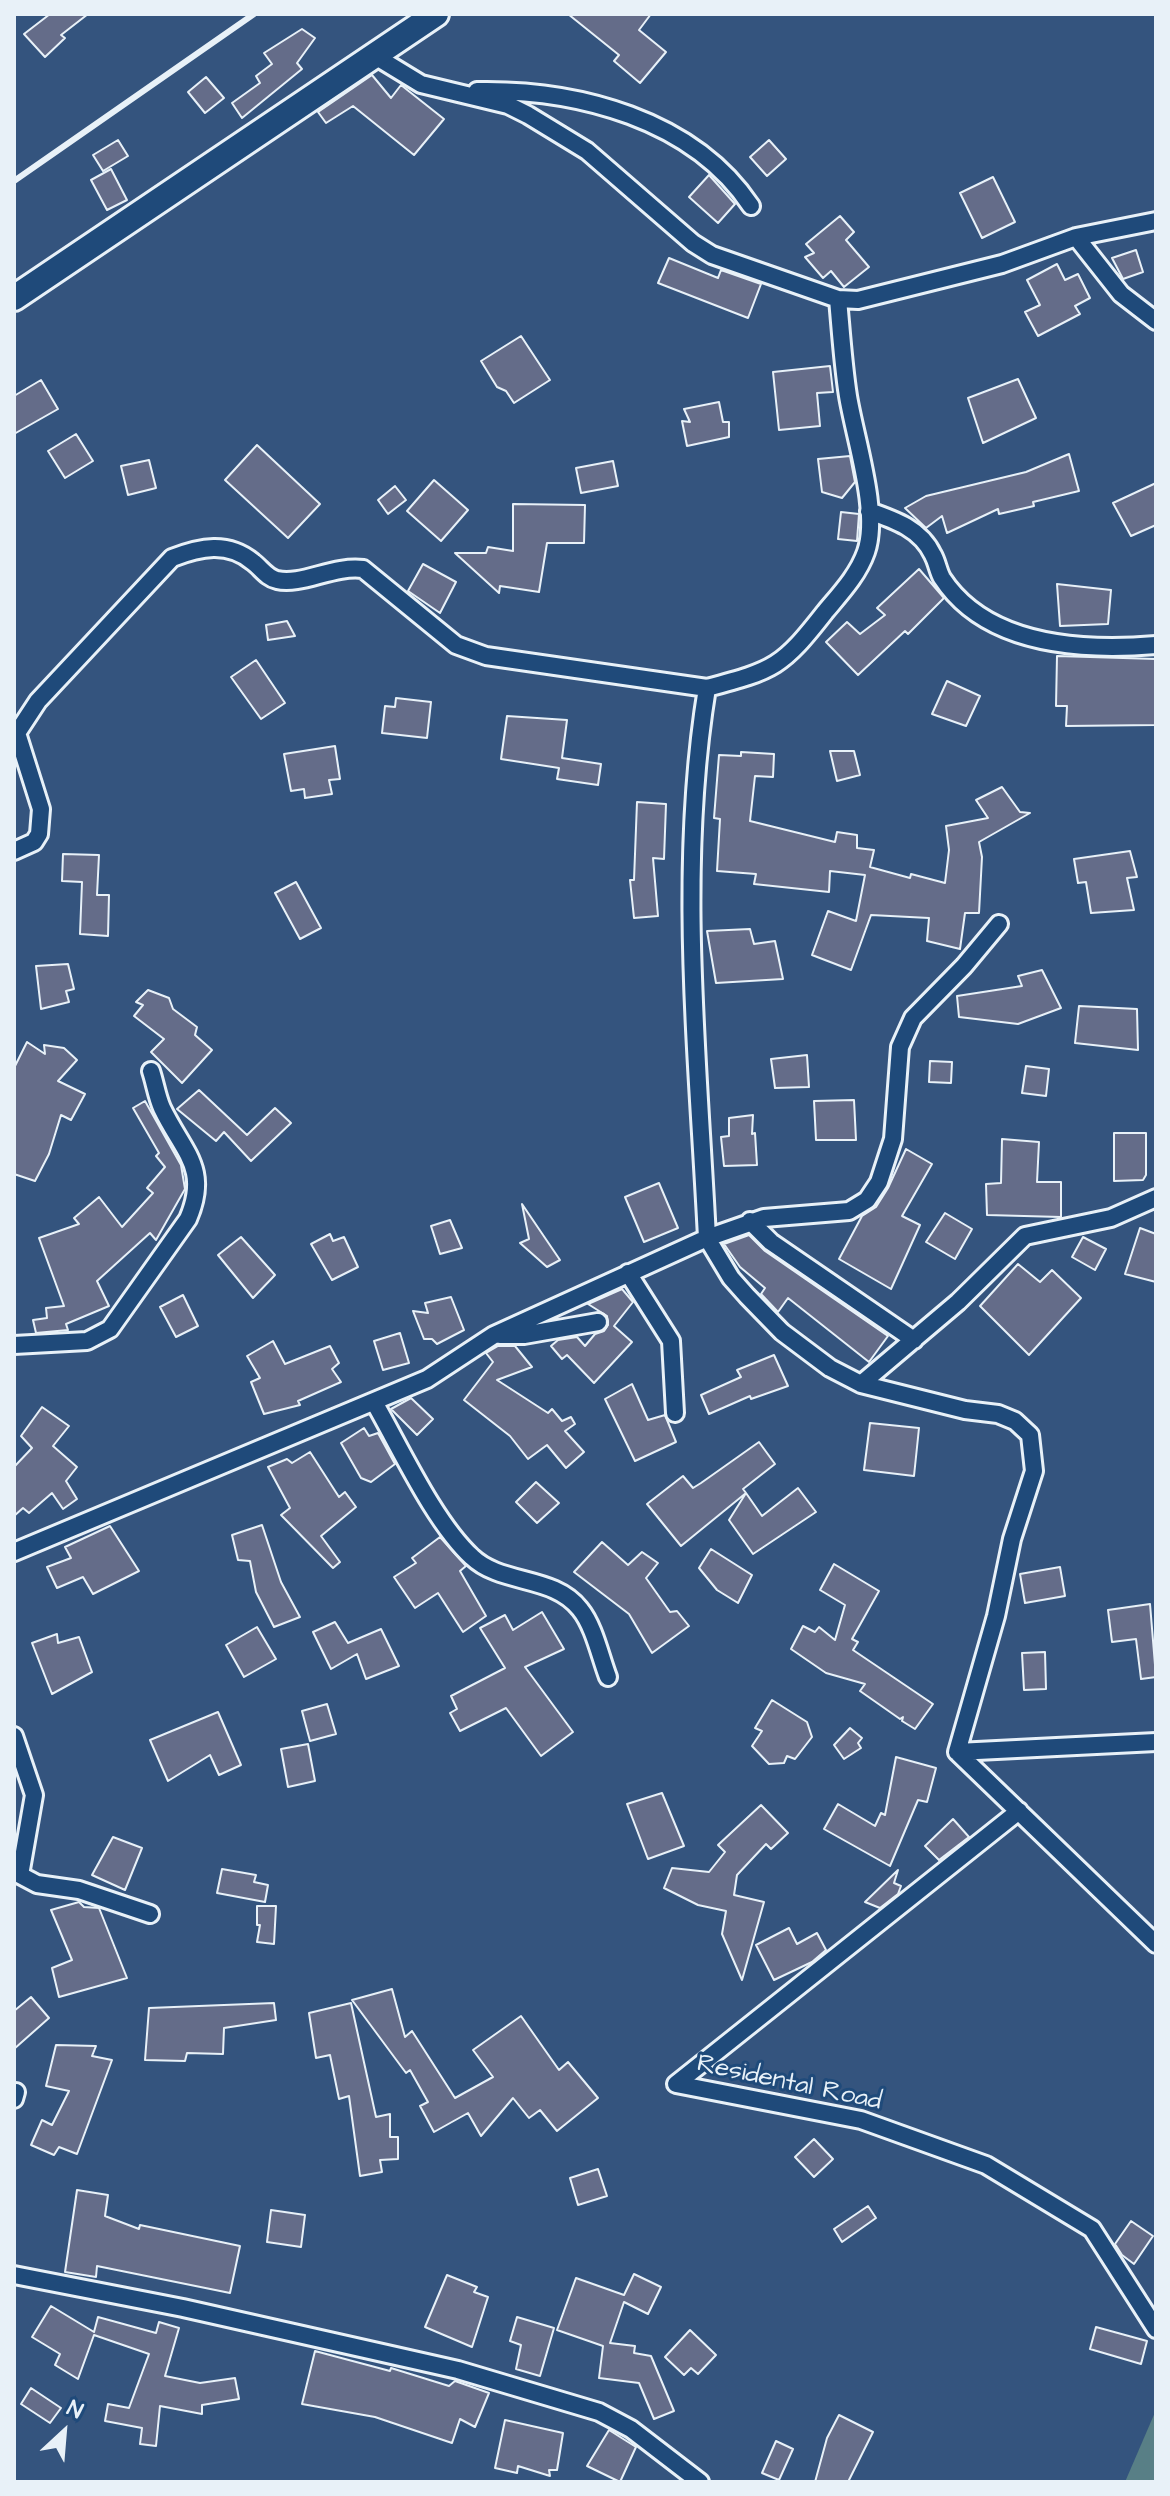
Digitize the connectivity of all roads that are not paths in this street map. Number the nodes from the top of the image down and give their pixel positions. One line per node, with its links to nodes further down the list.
1 (436, 14): 2 (street)
2 (375, 56): 3 (street); 7 (street)
3 (456, 92): 4 (street); 8 (street)
4 (751, 206)
5 (1156, 221): 6 (street)
6 (1076, 237): 8 (street); 9 (street)
7 (14, 298)
8 (838, 299): 10 (street)
9 (1156, 321)
10 (869, 511): 11 (street); 12 (street)
11 (1156, 645)
12 (707, 688): 13 (street); 18 (street)
13 (14, 851)
14 (999, 924): 17 (street)
15 (151, 1071): 23 (street)
16 (1156, 1198): 22 (street)
17 (750, 1221): 18 (street); 22 (street)
18 (707, 1238): 19 (street); 24 (street)
19 (628, 1273): 21 (street); 26 (street)
20 (598, 1322): 21 (street)
21 (494, 1335): 25 (street)
22 (914, 1340): 24 (street)
23 (14, 1345)
24 (861, 1384): 31 (street)
25 (374, 1402): 27 (street); 28 (street)
26 (675, 1413)
27 (14, 1552)
28 (608, 1677)
29 (14, 1736): 32 (street)
30 (1156, 1742): 31 (street)
31 (957, 1752): 33 (street)
32 (21, 1770): 34 (street)
33 (1019, 1811): 35 (street); 37 (street, Residental Road)
34 (150, 1914)
35 (1156, 1944)
36 (14, 2275): 38 (street)
37 (1156, 2329)
38 (700, 2482)

